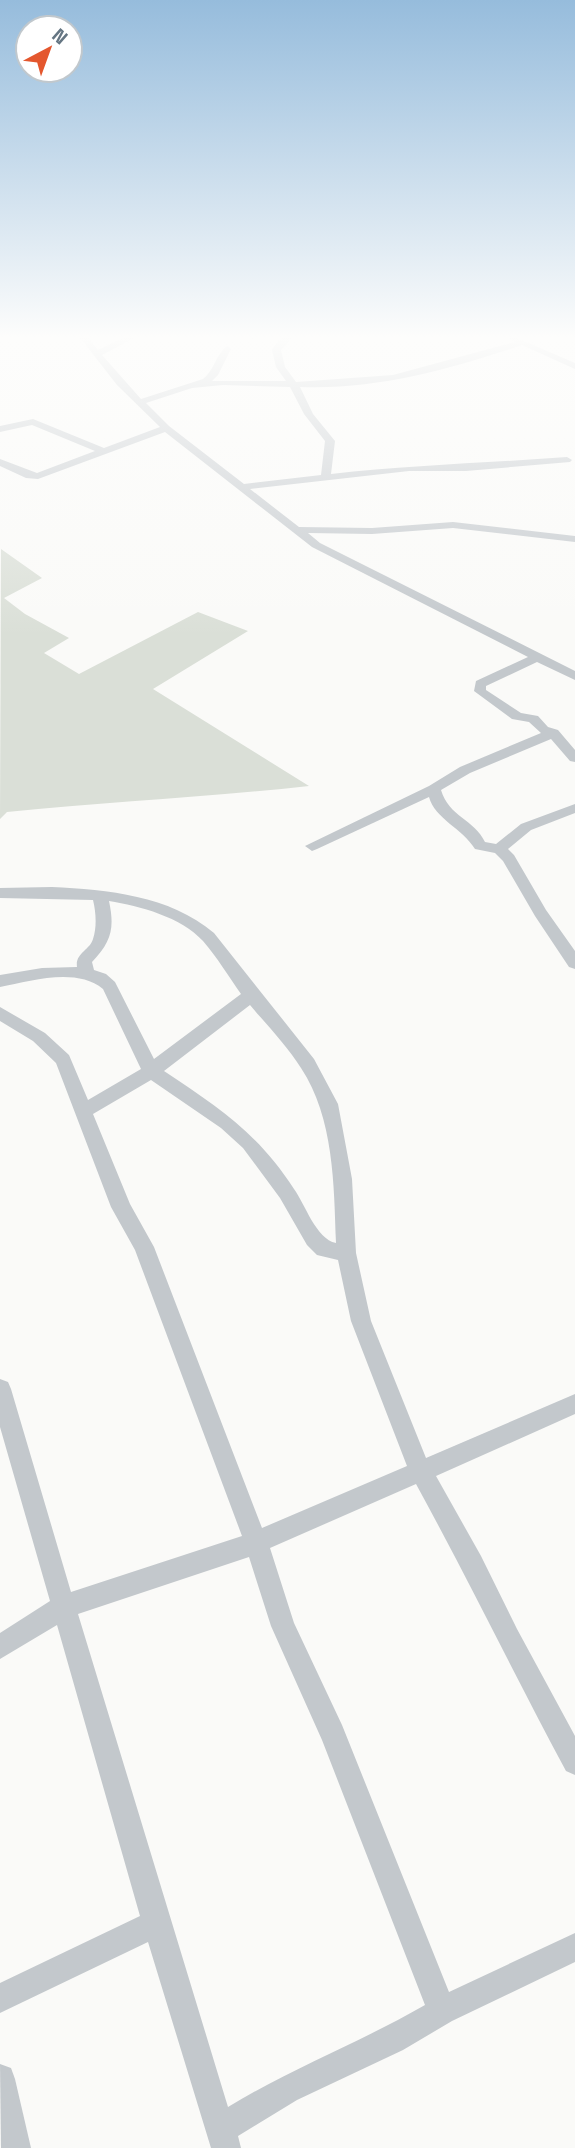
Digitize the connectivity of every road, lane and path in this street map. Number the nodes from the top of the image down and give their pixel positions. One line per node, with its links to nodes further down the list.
1 (65, 435): 5 (street)
2 (146, 435): 5 (street)
3 (175, 435): 9 (street)
4 (325, 435): 8 (street)
5 (103, 451): 7 (street)
6 (567, 460): 8 (street)
7 (0, 462)
8 (326, 475): 9 (street)
9 (240, 486): 10 (street)
10 (298, 530): 11 (street); 12 (street)
11 (575, 539)
12 (537, 657): 13 (street); 14 (street)
13 (575, 676)
14 (553, 733): 15 (street); 16 (street)
15 (575, 758)
16 (434, 789): 18 (street); 19 (street)
17 (575, 808): 19 (street)
18 (312, 846)
19 (499, 849): 22 (street)
20 (0, 893): 21 (street)
21 (100, 895): 23 (street); 25 (street)
22 (575, 963)
23 (86, 972): 24 (street); 27 (street)
24 (0, 981)
25 (251, 995): 27 (street); 29 (street)
26 (0, 1013): 28 (street)
27 (151, 1072): 28 (street); 29 (street)
28 (84, 1111): 34 (street)
29 (346, 1254): 33 (street)
30 (0, 1389): 32 (street)
31 (575, 1404): 33 (street)
32 (5, 1426): 35 (street)
33 (420, 1470): 34 (street); 37 (street)
34 (255, 1543): 35 (street); 41 (street)
35 (63, 1606): 36 (street); 38 (street)
36 (0, 1647)
37 (575, 1762)
38 (156, 1923): 40 (street); 43 (street)
39 (575, 1947): 41 (street)
40 (0, 1998)
41 (442, 2011): 43 (street)
42 (0, 2079): 44 (street)
43 (223, 2139)
44 (16, 2148)

